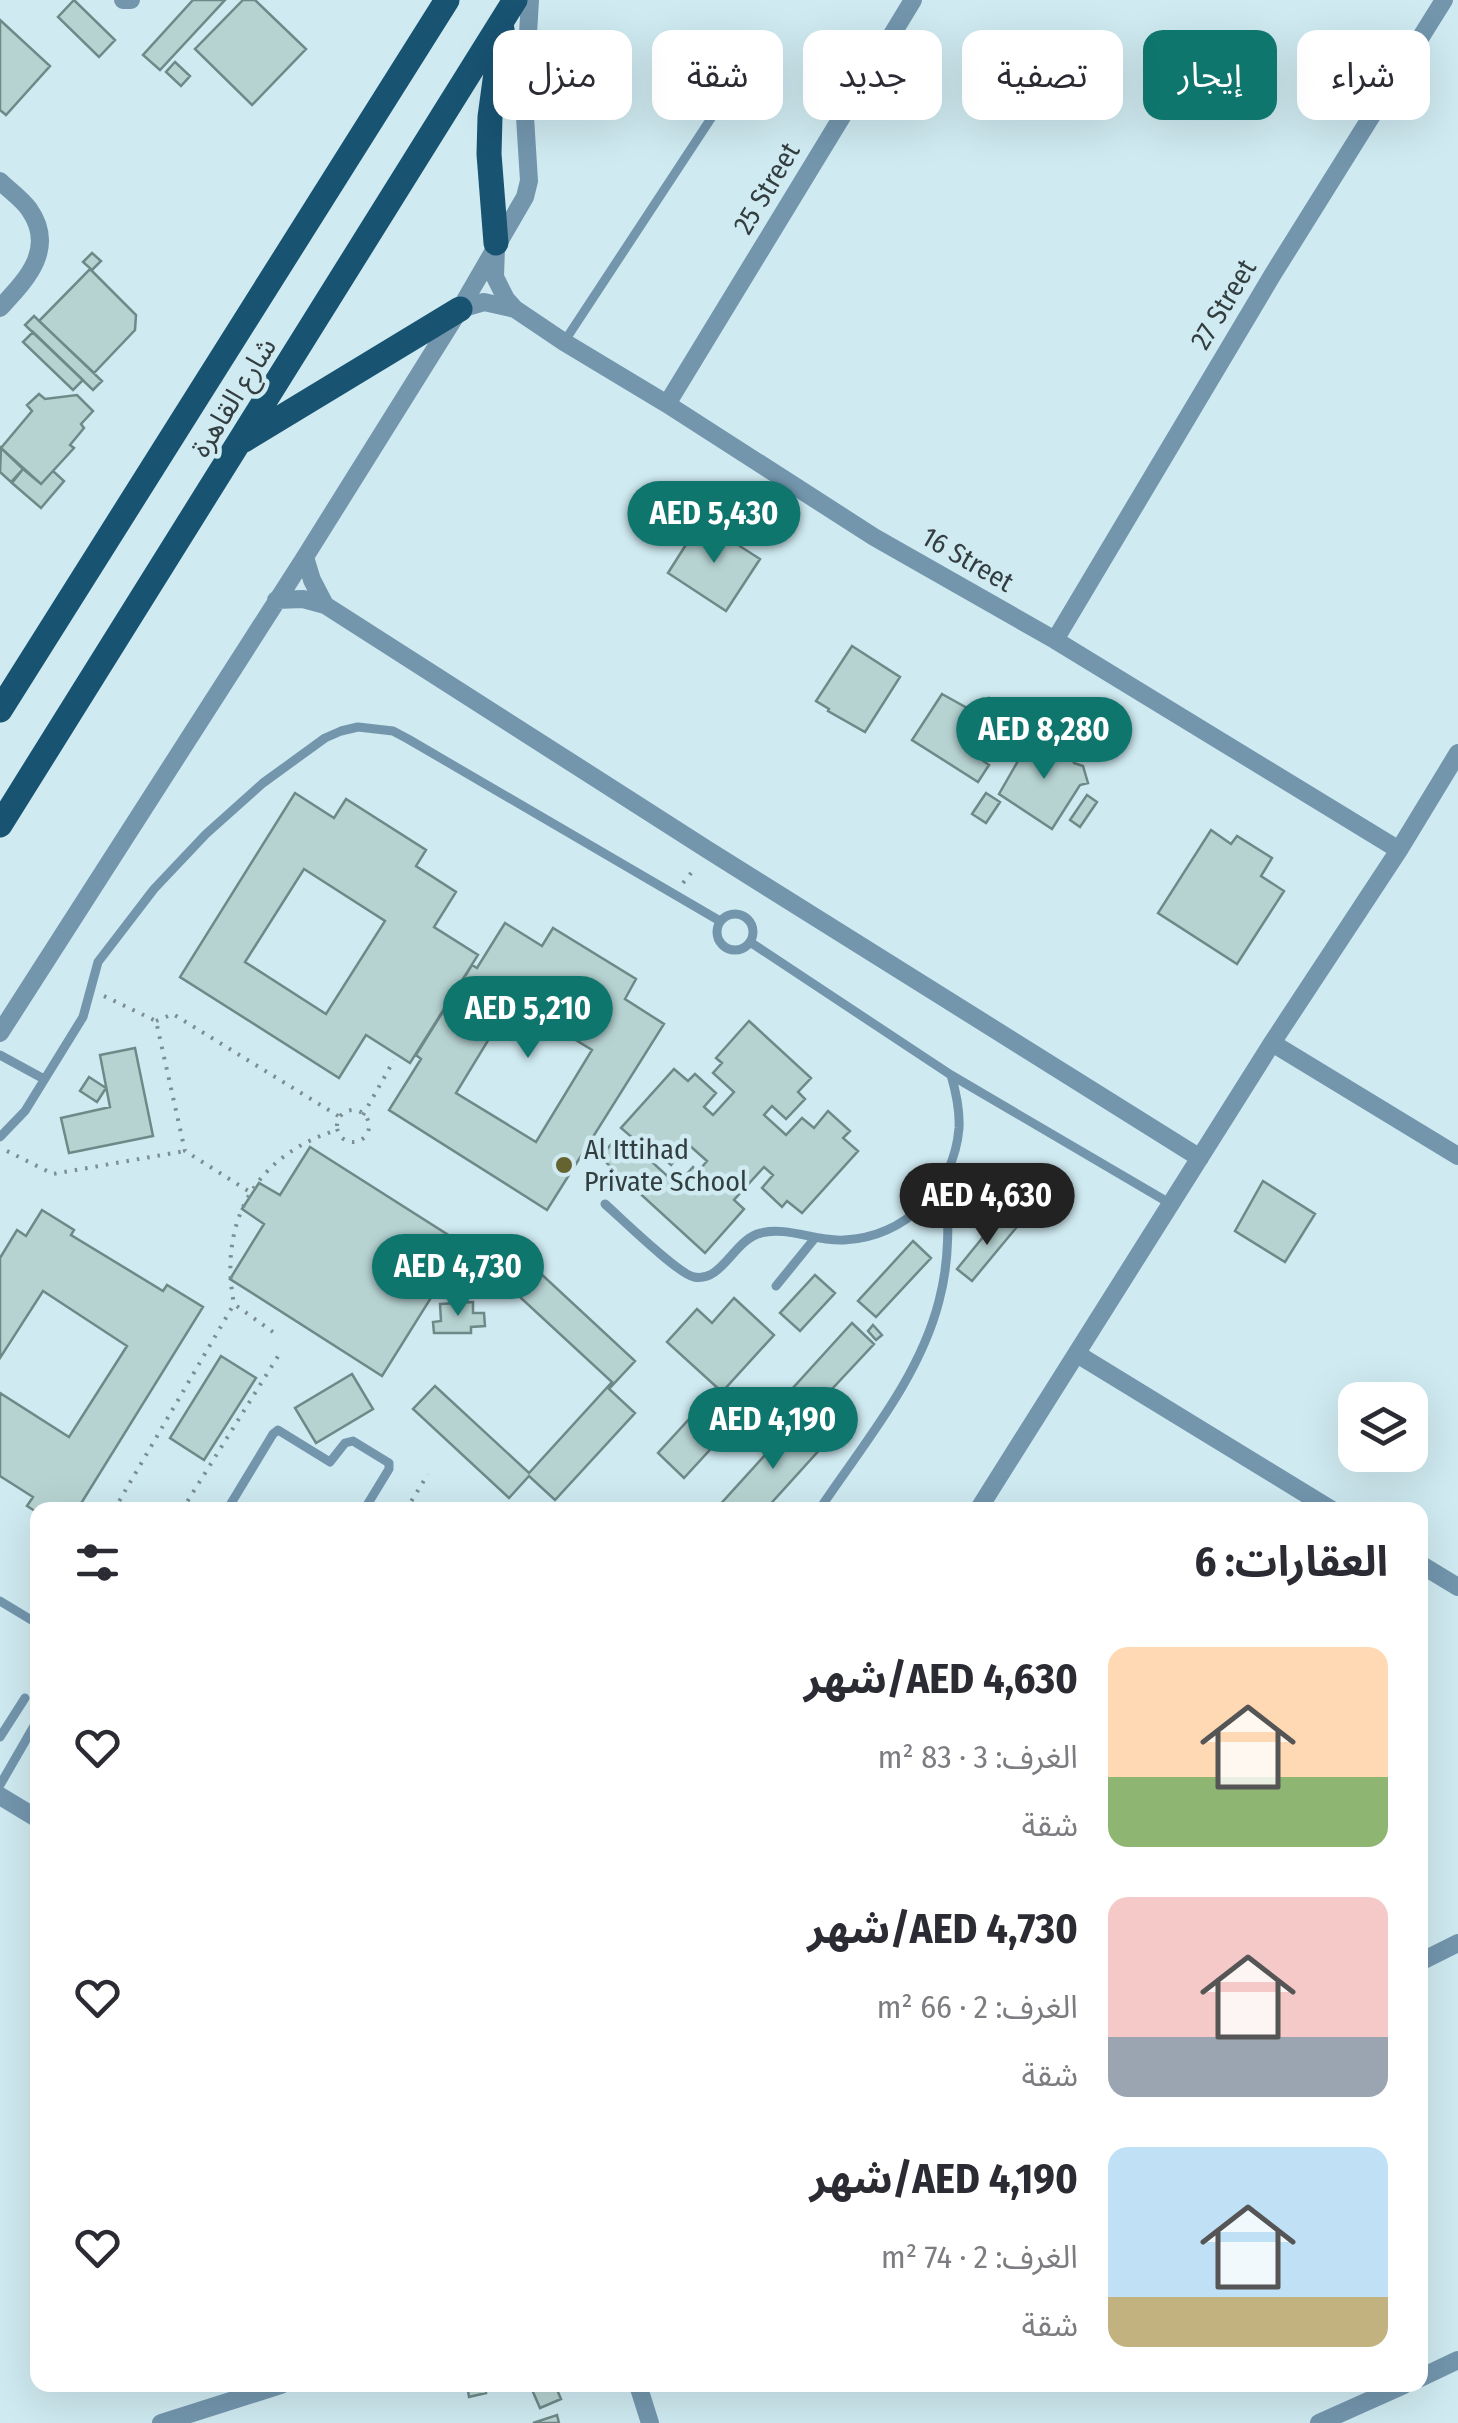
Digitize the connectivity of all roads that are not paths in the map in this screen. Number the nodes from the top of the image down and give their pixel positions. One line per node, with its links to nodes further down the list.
1 (123, 0): 2 (street)
2 (131, 0)
3 (447, 0): 21 (main road, شارع القاهرة)
4 (530, 0): 10 (street)
5 (913, 0): 15 (street, 25 Street)
6 (1444, 0): 20 (street, 27 Street)
7 (510, 9): 10 (main road); 16 (main road, شارع القاهرة)
8 (710, 120): 14 (lane)
9 (6, 187): 11 (street)
10 (496, 243): 12 (street); 13 (street)
11 (0, 308)
12 (460, 309): 13 (street); 16 (main road); 17 (street)
13 (514, 309): 14 (street, 16 Street)
14 (564, 342): 15 (street, 16 Street)
15 (667, 404): 20 (street, 16 Street)
16 (240, 443): 23 (main road, شارع القاهرة)
17 (305, 556): 18 (street); 19 (street)
18 (276, 600): 19 (street); 27 (street)
19 (325, 605): 34 (street)
20 (1055, 640): 24 (street, 16 Street)
21 (0, 710)
22 (1458, 753): 24 (street)
23 (0, 825)
24 (1398, 850): 28 (street)
25 (720, 921): 26 (lane); 26 (lane); 31 (lane)
26 (750, 942): 30 (lane)
27 (0, 1033)
28 (1272, 1043): 33 (street); 34 (street)
29 (0, 1056): 31 (lane)
30 (951, 1075): 35 (lane); 37 (lane)
31 (44, 1080): 32 (lane)
32 (0, 1137)
33 (1458, 1156)
34 (1200, 1158): 37 (street)
35 (945, 1176): 38 (lane); 43 (lane)
36 (605, 1204): 38 (lane)
37 (1171, 1204): 40 (street)
38 (815, 1238): 39 (lane)
39 (776, 1286)
40 (1076, 1354): 44 (street); 45 (street)
41 (232, 1502): 42 (lane)
42 (369, 1502)
43 (824, 1502)
44 (983, 1502)
45 (1319, 1502)
46 (1428, 1569): 47 (street)
47 (1458, 1587)
48 (0, 1601): 49 (lane)
49 (30, 1619)
50 (25, 1698): 52 (lane)
51 (30, 1733): 53 (lane)
52 (0, 1737)
53 (0, 1785)
54 (0, 1796): 55 (street)
55 (30, 1814)
56 (1458, 1943): 57 (street)
57 (1428, 1958)
58 (1458, 2360): 59 (street)
59 (1428, 2374)
60 (259, 2392): 63 (street)
61 (640, 2392): 64 (street)
62 (1388, 2392): 65 (street)
63 (160, 2423)
64 (650, 2423)
65 (1319, 2423)

